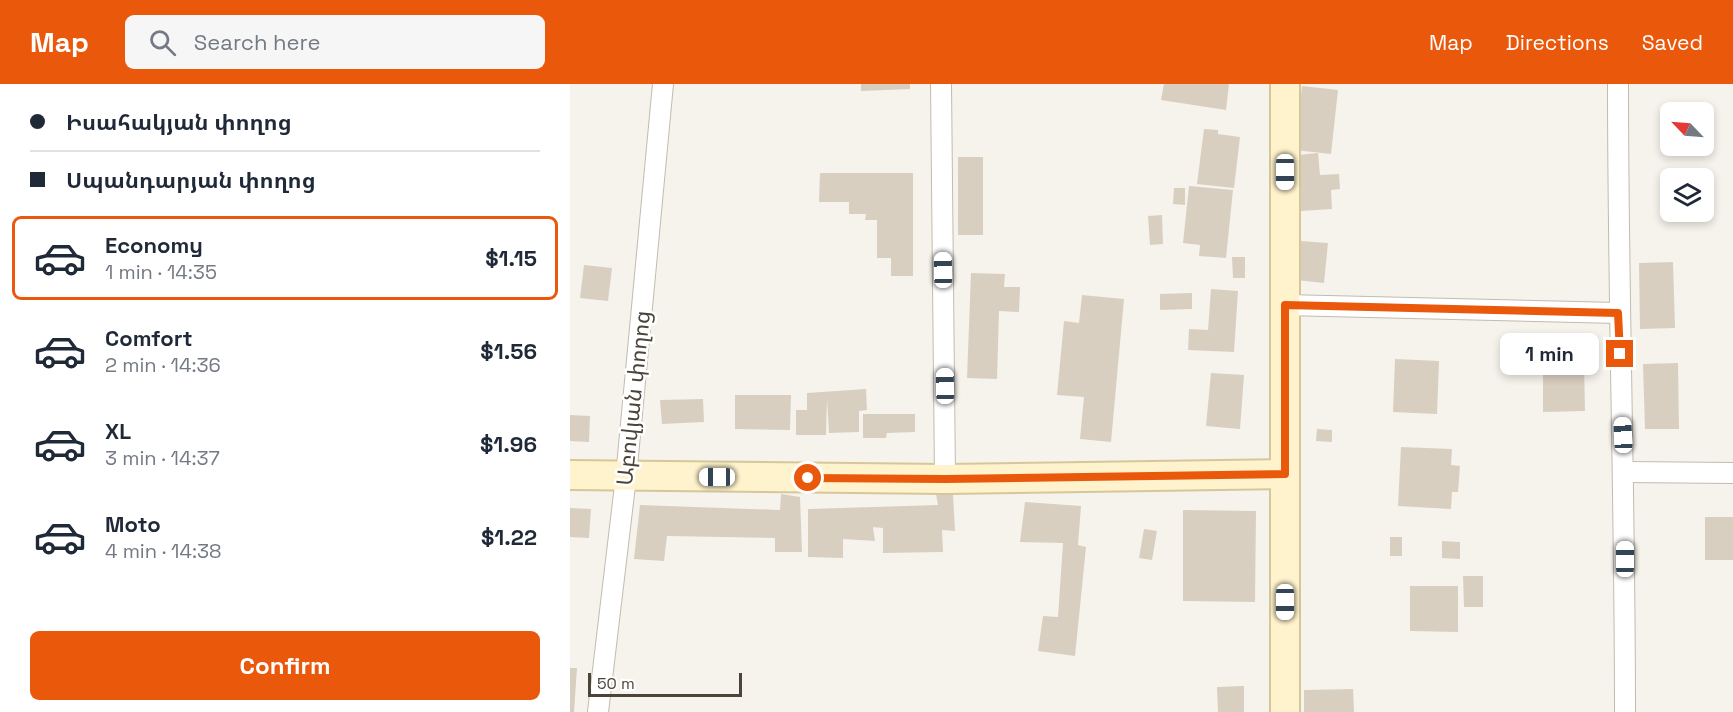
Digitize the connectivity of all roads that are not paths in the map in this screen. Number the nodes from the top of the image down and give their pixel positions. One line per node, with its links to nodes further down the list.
1 (663, 84): 11 (street, Աբովյան փողոց)
2 (941, 84): 12 (street)
3 (1285, 84): 5 (street)
4 (1618, 84): 6 (street)
5 (1285, 305): 6 (street); 9 (street)
6 (1618, 313): 7 (street)
7 (1625, 472): 8 (street); 15 (street)
8 (1733, 473)
9 (1285, 474): 12 (street); 14 (street)
10 (570, 475): 11 (street)
11 (626, 477): 12 (street); 13 (street, Աբովյան փողոց)
12 (945, 479)
13 (598, 712)
14 (1285, 712)
15 (1625, 712)

